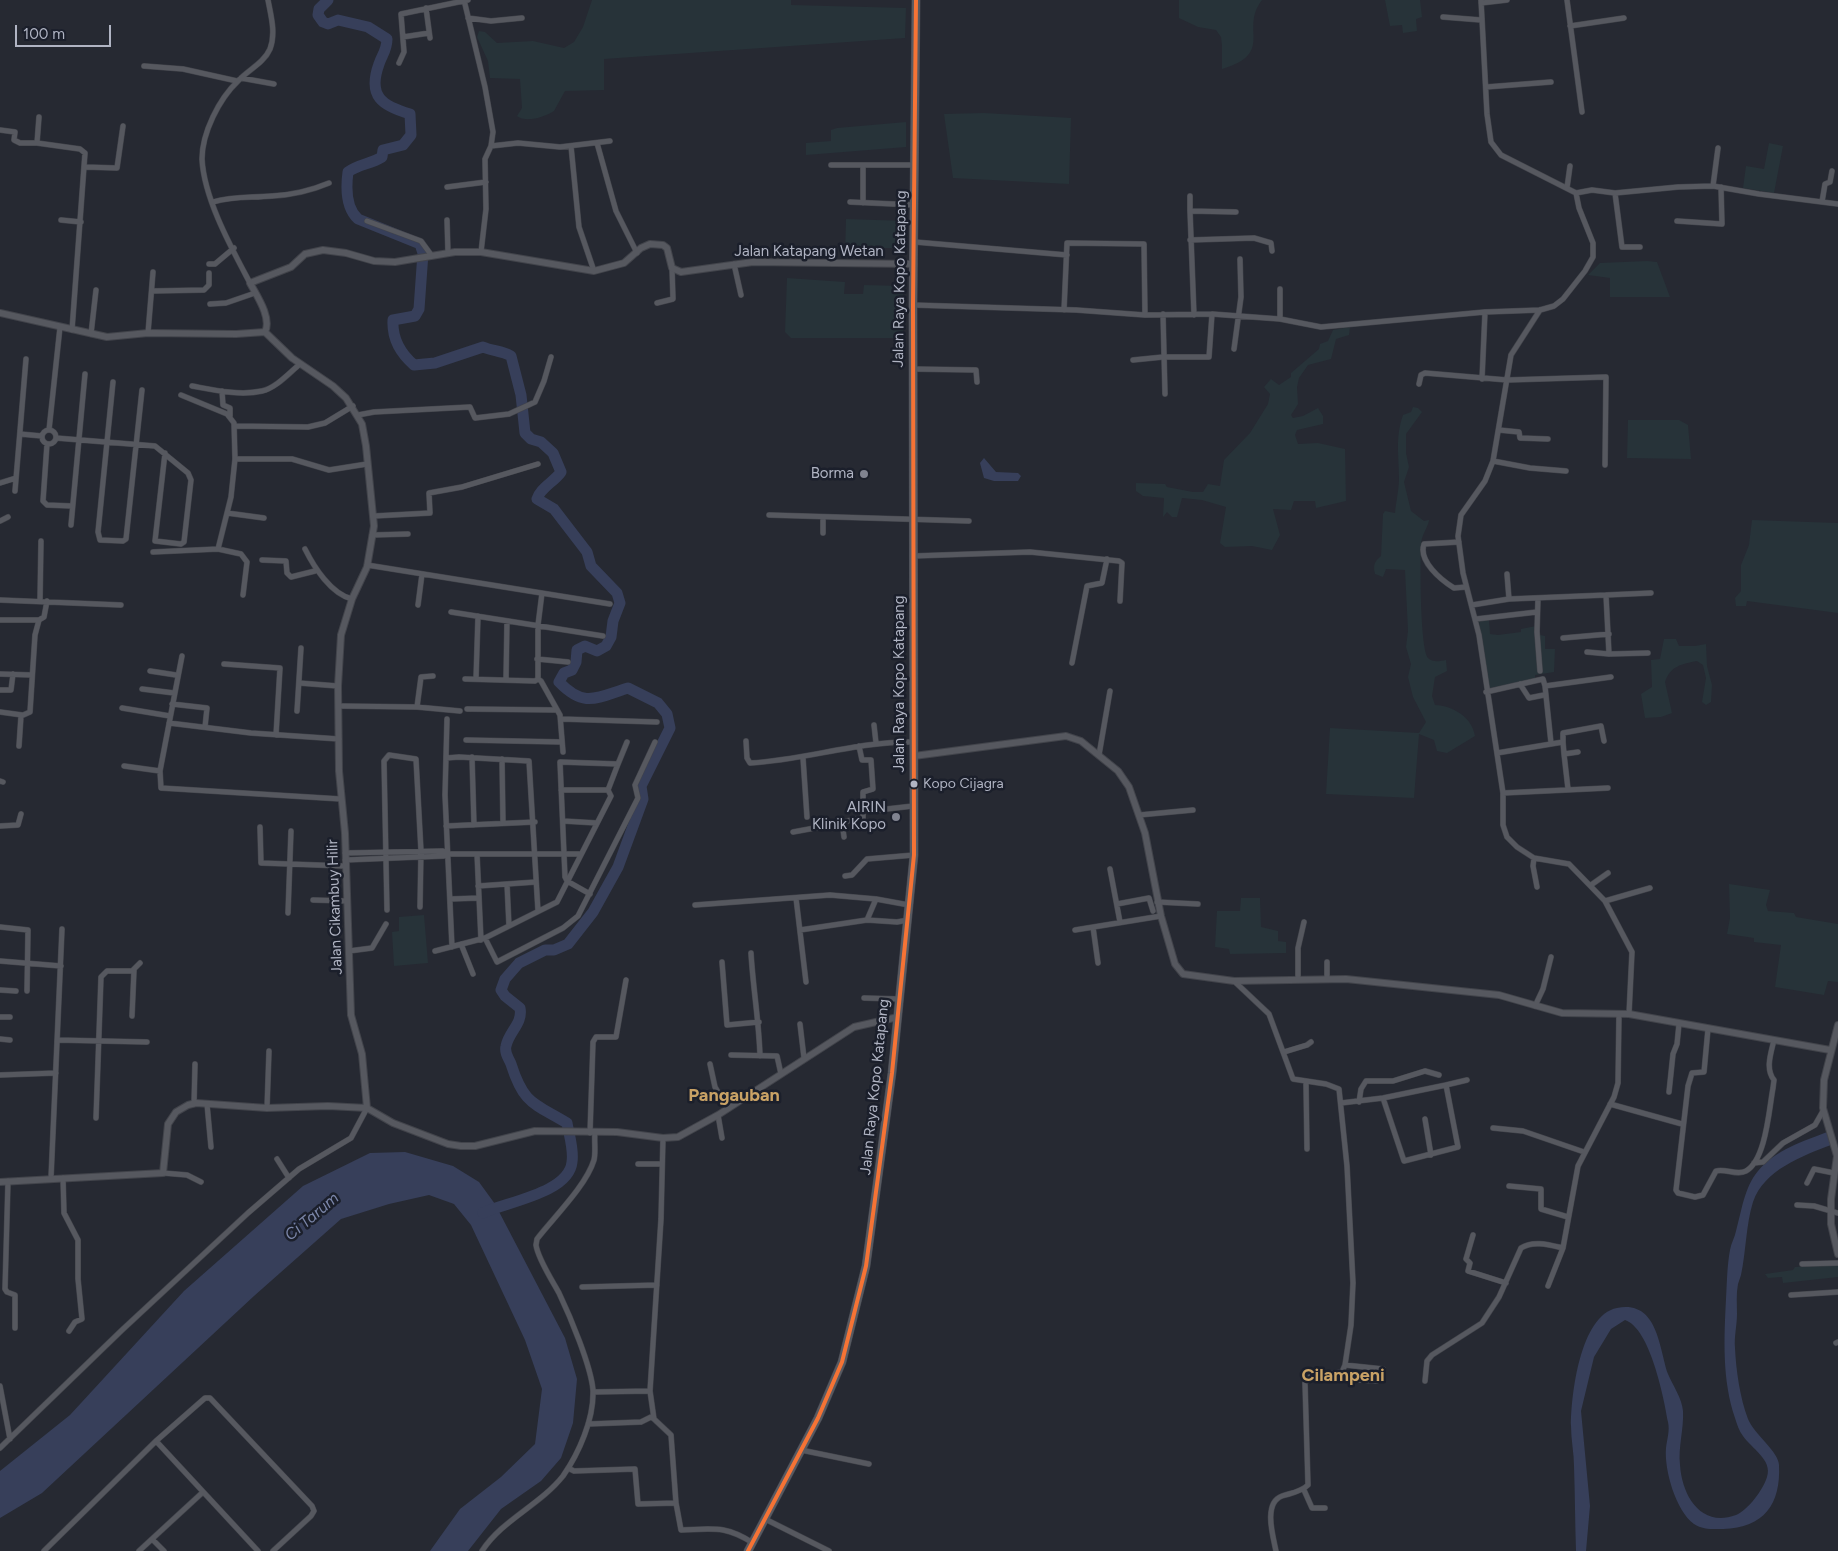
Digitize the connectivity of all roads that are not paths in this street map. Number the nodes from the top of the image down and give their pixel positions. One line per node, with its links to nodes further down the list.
1 (268, 0): 17 (street)
2 (465, 0): 7 (street); 9 (street)
3 (916, 0): 33 (main road, Jalan Raya Kopo Katapang)
4 (1507, 0): 6 (street)
5 (1567, 0): 13 (street)
6 (1481, 1): 12 (street)
7 (426, 8): 14 (street); 14 (street)
8 (1443, 17): 12 (street)
9 (468, 18): 10 (street); 28 (street)
10 (522, 18)
11 (1624, 18): 13 (street)
12 (1481, 20): 20 (street)
13 (1570, 26): 21 (street)
14 (403, 37): 15 (street)
15 (399, 63)
16 (144, 66): 17 (street)
17 (239, 79): 19 (street); 46 (street)
18 (1551, 82): 20 (street)
19 (274, 84)
20 (1486, 87): 42 (street)
21 (1582, 112)
22 (39, 117): 26 (street)
23 (123, 126): 35 (street)
24 (0, 130): 26 (street)
25 (610, 141): 27 (street)
26 (37, 142): 35 (street)
27 (597, 143): 29 (street); 66 (street)
28 (491, 146): 29 (street); 37 (street)
29 (571, 146): 75 (street)
30 (1718, 148): 39 (street)
31 (830, 165): 32 (street)
32 (863, 165): 33 (street); 49 (street)
33 (915, 165): 51 (main road, Jalan Raya Kopo Katapang)
34 (1570, 166): 42 (street)
35 (86, 167): 58 (street)
36 (1832, 171): 48 (street)
37 (486, 182): 40 (street); 64 (street)
38 (329, 183): 46 (street)
39 (1714, 186): 41 (street); 43 (street)
40 (447, 187)
41 (1721, 187): 48 (street); 57 (street)
42 (1567, 188): 44 (street)
43 (1615, 193): 44 (street); 61 (street)
44 (1576, 194): 87 (street)
45 (1190, 196): 52 (street)
46 (213, 202): 62 (street)
47 (850, 202): 49 (street)
48 (1822, 202): 50 (street)
49 (863, 203): 51 (street)
50 (1838, 204)
51 (915, 205): 60 (main road, Jalan Raya Kopo Katapang)
52 (1190, 211): 53 (street); 59 (street)
53 (1236, 212)
54 (61, 220): 58 (street)
55 (447, 220): 65 (street)
56 (367, 221): 68 (street)
57 (1677, 221)
58 (81, 222): 97 (street)
59 (1190, 240): 63 (street); 91 (street)
60 (914, 242): 67 (street); 72 (main road, Jalan Raya Kopo Katapang)
61 (1640, 247)
62 (234, 248): 70 (street); 77 (street)
63 (1272, 251)
64 (481, 252): 65 (street); 75 (street)
65 (448, 253): 68 (street)
66 (637, 253): 73 (street); 75 (street)
67 (1066, 256): 86 (street); 93 (street)
68 (431, 257): 77 (street)
69 (1240, 259): 94 (street)
70 (209, 264)
71 (734, 264): 72 (street, Jalan Katapang Wetan); 73 (street, Jalan Katapang Wetan); 82 (street)
72 (914, 264): 85 (main road, Jalan Raya Kopo Katapang)
73 (672, 268): 83 (street)
74 (154, 272): 80 (street)
75 (594, 272)
76 (209, 273): 80 (street)
77 (250, 283): 81 (street)
78 (1280, 289): 95 (street)
79 (96, 290): 100 (street)
80 (152, 291): 99 (street)
81 (255, 292): 84 (street); 98 (street)
82 (741, 295)
83 (657, 303)
84 (210, 304)
85 (913, 305): 86 (street); 107 (main road, Jalan Raya Kopo Katapang)
86 (1064, 310): 93 (street)
87 (1540, 310): 88 (street); 110 (street)
88 (1485, 312): 95 (street); 109 (street)
89 (0, 313): 96 (street)
90 (1163, 314): 91 (street); 93 (street); 103 (street)
91 (1194, 314): 92 (street)
92 (1212, 314): 94 (street); 103 (street)
93 (1145, 315)
94 (1238, 317): 95 (street); 101 (street)
95 (1280, 320)
96 (60, 327): 97 (street); 123 (street)
97 (72, 330): 100 (street)
98 (265, 332): 99 (street); 106 (street, Jalan Cikambuy Hilir)
99 (148, 333): 100 (street)
100 (91, 334)
101 (1234, 349)
102 (550, 357): 120 (street)
103 (1163, 357): 105 (street); 117 (street)
104 (26, 359): 125 (street)
105 (1133, 360)
106 (300, 364): 116 (street); 119 (street, Jalan Cikambuy Hilir)
107 (913, 370): 112 (street); 150 (main road, Jalan Raya Kopo Katapang)
108 (85, 374): 129 (street)
109 (1482, 379): 110 (street); 113 (street)
110 (1507, 380): 124 (street); 138 (street)
111 (113, 382): 130 (street)
112 (977, 382)
113 (1419, 384)
114 (192, 386): 116 (street)
115 (142, 390): 132 (street)
116 (222, 391): 121 (street)
117 (1165, 394)
118 (181, 395): 121 (street)
119 (353, 406): 120 (street, Jalan Cikambuy Hilir); 122 (street)
120 (358, 415): 136 (street, Jalan Cikambuy Hilir)
121 (230, 416): 122 (street)
122 (234, 426): 134 (street)
123 (49, 430): 126 (street); 127 (street)
124 (1499, 430): 128 (street); 135 (street)
125 (20, 434): 126 (street); 140 (street)
126 (42, 436): 131 (street)
127 (56, 438): 129 (street); 131 (street)
128 (1548, 439)
129 (80, 440): 130 (street); 143 (street)
130 (108, 442): 132 (street); 132 (street)
131 (47, 444): 143 (street)
132 (137, 444): 133 (street)
133 (165, 453): 133 (street)
134 (235, 459): 136 (street); 144 (street)
135 (1493, 461): 139 (street); 158 (street)
136 (366, 464): 146 (street, Jalan Cikambuy Hilir)
137 (538, 464): 146 (street)
138 (1605, 465)
139 (1566, 471)
140 (16, 478): 141 (street); 142 (street)
141 (0, 483)
142 (15, 491)
143 (72, 506): 153 (street)
144 (228, 513): 149 (street); 160 (street)
145 (769, 515): 148 (street)
146 (374, 516): 156 (street, Jalan Cikambuy Hilir)
147 (8, 517): 151 (street)
148 (823, 517): 150 (street); 154 (street)
149 (264, 518)
150 (913, 520): 152 (street); 162 (main road, Jalan Raya Kopo Katapang)
151 (0, 521)
152 (969, 521)
153 (71, 525)
154 (822, 533)
155 (408, 534): 156 (street)
156 (372, 535): 165 (street, Jalan Cikambuy Hilir)
157 (41, 541): 178 (street)
158 (1459, 542): 169 (street); 169 (street)
159 (305, 548): 166 (street)
160 (218, 550): 161 (street); 172 (street)
161 (153, 552)
162 (913, 556): 163 (street); 252 (main road, Jalan Raya Kopo Katapang)
163 (1107, 559): 180 (street); 203 (street)
164 (262, 560): 166 (street)
165 (367, 565): 167 (street); 175 (street, Jalan Cikambuy Hilir)
166 (316, 571): 175 (street)
167 (422, 574): 170 (street); 183 (street)
168 (1507, 574): 177 (street)
169 (1466, 587): 184 (street)
170 (542, 593): 181 (street); 192 (street)
171 (1651, 593): 173 (street)
172 (243, 595)
173 (1606, 595): 174 (street); 193 (street)
174 (1538, 598): 177 (street); 186 (street)
175 (352, 599): 219 (street, Jalan Cikambuy Hilir)
176 (0, 600): 178 (street)
177 (1509, 600): 184 (street)
178 (40, 601): 179 (street)
179 (47, 601): 182 (street); 190 (street)
180 (1120, 601)
181 (610, 604)
182 (121, 605)
183 (418, 605)
184 (1472, 606): 188 (street)
185 (451, 612): 187 (street)
186 (1537, 612): 188 (street); 206 (street)
187 (478, 616): 191 (street); 214 (street)
188 (1476, 619): 224 (street)
189 (0, 620): 190 (street)
190 (40, 620): 209 (street)
191 (507, 621): 192 (street); 216 (street)
192 (538, 625): 194 (street); 201 (street)
193 (1609, 634): 195 (street); 199 (street)
194 (603, 636)
195 (1563, 638)
196 (301, 648): 217 (street)
197 (1587, 652): 199 (street)
198 (1648, 653): 199 (street)
199 (1609, 654)
200 (182, 656): 210 (street)
201 (537, 659): 202 (street); 215 (street)
202 (568, 662)
203 (1072, 663)
204 (224, 664): 244 (street)
205 (150, 671): 210 (street)
206 (1540, 671)
207 (0, 674): 208 (street)
208 (13, 674): 209 (street); 222 (street)
209 (32, 675): 236 (street)
210 (176, 675): 225 (street)
211 (433, 676): 229 (street)
212 (1611, 677): 220 (street)
213 (464, 679): 214 (street)
214 (476, 679): 216 (street)
215 (538, 679): 216 (street); 232 (street)
216 (506, 680)
217 (299, 683): 219 (street); 235 (street)
218 (1520, 684): 220 (street); 224 (street); 226 (street)
219 (338, 686): 228 (street, Jalan Cikambuy Hilir)
220 (1545, 686): 226 (street)
221 (142, 689): 225 (street)
222 (0, 690)
223 (1110, 691): 262 (street)
224 (1486, 692): 260 (street)
225 (174, 693): 227 (street)
226 (1544, 695): 254 (street)
227 (172, 704): 237 (street); 243 (street)
228 (339, 706): 229 (street); 245 (street, Jalan Cikambuy Hilir)
229 (417, 707): 233 (street)
230 (122, 708): 237 (street)
231 (466, 709): 232 (street)
232 (557, 710): 239 (street)
233 (460, 711)
234 (0, 712): 236 (street)
235 (297, 712)
236 (22, 715): 256 (street)
237 (170, 716): 241 (street)
238 (447, 719): 265 (street)
239 (561, 719): 240 (street); 249 (street)
240 (657, 722)
241 (169, 723): 243 (street); 270 (street)
242 (874, 725): 255 (street)
243 (206, 727): 244 (street)
244 (276, 735): 245 (street)
245 (339, 739): 276 (street, Jalan Cikambuy Hilir)
246 (466, 740): 249 (street)
247 (746, 741): 266 (street)
248 (1604, 741): 253 (street)
249 (562, 742): 258 (street)
250 (627, 742): 268 (street)
251 (655, 742): 316 (street)
252 (914, 742): 255 (street); 263 (main road, Jalan Raya Kopo Katapang)
253 (1563, 742): 254 (street); 261 (street)
254 (1551, 743): 260 (street)
255 (876, 744): 257 (street)
256 (19, 746)
257 (860, 746): 266 (street); 287 (street)
258 (563, 752)
259 (1578, 752): 261 (street)
260 (1497, 753): 275 (street)
261 (1564, 754): 274 (street)
262 (1099, 755): 263 (street); 281 (street)
263 (914, 756): 277 (main road, Jalan Raya Kopo Katapang)
264 (472, 757): 265 (street); 267 (street); 288 (street)
265 (446, 758): 290 (street)
266 (803, 758): 282 (street)
267 (502, 759): 284 (street); 285 (street)
268 (618, 764): 272 (street); 273 (street)
269 (124, 766): 270 (street)
270 (160, 771): 276 (street)
271 (1608, 788): 274 (street)
272 (561, 790): 273 (street); 283 (street)
273 (608, 790): 286 (street)
274 (1568, 790): 275 (street)
275 (1503, 794): 303 (street)
276 (341, 799): 304 (street, Jalan Cikambuy Hilir)
277 (914, 806): 278 (street); 302 (main road, Jalan Raya Kopo Katapang)
278 (878, 810)
279 (1193, 810): 281 (street)
280 (21, 814): 289 (street)
281 (1139, 815): 324 (street)
282 (807, 817)
283 (563, 821): 286 (street); 296 (street)
284 (535, 822): 285 (street); 295 (street)
285 (503, 823): 288 (street)
286 (597, 823): 300 (street)
287 (842, 823): 293 (street); 294 (street)
288 (474, 825): 290 (street)
289 (0, 826)
290 (446, 826): 298 (street)
291 (260, 827): 305 (street)
292 (291, 831): 305 (street)
293 (793, 832)
294 (844, 837)
295 (536, 853): 296 (street); 299 (street); 310 (street)
296 (563, 853): 300 (street); 309 (street)
297 (421, 854): 298 (street); 301 (street); 301 (street); 329 (street)
298 (447, 854): 299 (street); 319 (street)
299 (478, 854): 313 (street)
300 (580, 854): 309 (street)
301 (385, 855): 304 (street); 330 (street)
302 (914, 855): 308 (street); 328 (main road, Jalan Raya Kopo Katapang)
303 (1534, 858): 312 (street); 314 (street)
304 (345, 860): 305 (street); 323 (street, Jalan Cikambuy Hilir)
305 (291, 864): 333 (street)
306 (1110, 869): 325 (street)
307 (1608, 873): 312 (street)
308 (845, 876)
309 (567, 881): 316 (street); 331 (street)
310 (536, 882): 311 (street); 331 (street)
311 (507, 884): 313 (street); 340 (street)
312 (1591, 885): 322 (street)
313 (478, 886): 317 (street)
314 (1537, 887)
315 (1650, 888): 322 (street)
316 (590, 894): 346 (street)
317 (479, 898): 319 (street); 346 (street)
318 (796, 898): 320 (street); 327 (street); 344 (street)
319 (450, 899): 348 (street)
320 (876, 899): 328 (street); 335 (street)
321 (313, 900): 323 (street)
322 (1605, 901): 374 (street)
323 (347, 902): 349 (street, Jalan Cikambuy Hilir)
324 (1157, 902): 326 (street); 334 (street)
325 (1116, 904): 332 (street); 337 (street)
326 (1198, 904)
327 (695, 905)
328 (909, 906): 336 (main road, Jalan Raya Kopo Katapang)
329 (420, 907)
330 (387, 910)
331 (538, 911): 340 (street)
332 (1153, 911)
333 (288, 913)
334 (1161, 916): 337 (street); 365 (street)
335 (867, 920): 336 (street); 344 (street)
336 (908, 920): 371 (main road, Jalan Raya Kopo Katapang)
337 (1120, 922): 342 (street)
338 (1304, 922): 362 (street)
339 (386, 924): 349 (street)
340 (508, 926): 346 (street)
341 (0, 927): 356 (street)
342 (1093, 927): 345 (street); 358 (street)
343 (62, 929): 359 (street)
344 (800, 930): 366 (street)
345 (1075, 930)
346 (483, 939): 347 (street)
347 (461, 944): 348 (street); 361 (street)
348 (452, 947): 350 (street)
349 (349, 951): 415 (street, Jalan Cikambuy Hilir)
350 (436, 951)
351 (751, 953): 379 (street)
352 (1551, 957): 372 (street)
353 (0, 961): 356 (street)
354 (722, 962): 379 (street)
355 (1327, 962): 363 (street)
356 (27, 963): 359 (street); 369 (street)
357 (140, 963): 360 (street)
358 (1098, 963)
359 (61, 966): 386 (street)
360 (134, 970): 375 (street); 387 (street)
361 (473, 974)
362 (1298, 979): 363 (street); 365 (street)
363 (1327, 979): 372 (street)
364 (626, 980): 422 (street)
365 (1234, 981): 393 (street)
366 (806, 982)
367 (0, 990): 368 (street)
368 (16, 991)
369 (27, 991)
370 (864, 998): 371 (street)
371 (899, 999): 378 (main road, Jalan Raya Kopo Katapang)
372 (1537, 1006): 373 (street)
373 (1619, 1014): 374 (street); 412 (street)
374 (1629, 1014): 381 (street)
375 (132, 1016)
376 (0, 1017): 377 (street)
377 (10, 1017)
378 (898, 1017): 396 (street); 470 (main road, Jalan Raya Kopo Katapang)
379 (759, 1022): 395 (street)
380 (800, 1024): 396 (street)
381 (1679, 1024): 383 (street); 406 (street)
382 (1838, 1025): 391 (street)
383 (1708, 1029): 388 (street); 420 (street)
384 (0, 1040): 385 (street)
385 (10, 1040)
386 (58, 1040): 387 (street); 399 (street)
387 (99, 1040): 389 (street); 418 (street)
388 (1774, 1040): 391 (street); 432 (street)
389 (147, 1042)
390 (1310, 1042): 393 (street)
391 (1830, 1050): 416 (street)
392 (269, 1051): 414 (street)
393 (1284, 1052): 404 (street)
394 (731, 1055): 395 (street)
395 (760, 1056): 401 (street)
396 (804, 1058): 401 (street)
397 (195, 1064): 410 (street)
398 (710, 1064): 413 (street)
399 (56, 1073): 400 (street); 435 (street)
400 (0, 1074)
401 (781, 1074): 413 (street)
402 (1439, 1075): 408 (street)
403 (1467, 1080): 405 (street)
404 (1306, 1083): 409 (street); 426 (street)
405 (1446, 1085): 407 (street); 428 (street)
406 (1669, 1092)
407 (1383, 1098): 408 (street); 428 (street)
408 (1359, 1102): 409 (street)
409 (1341, 1103): 459 (street)
410 (194, 1104): 411 (street); 433 (street)
411 (207, 1104): 414 (street); 425 (street)
412 (1610, 1104): 420 (street); 427 (street)
413 (727, 1107): 417 (street)
414 (267, 1108): 415 (street)
415 (367, 1108): 422 (street); 437 (street)
416 (1823, 1111): 432 (street); 434 (street)
417 (718, 1115): 423 (street); 424 (street)
418 (96, 1118)
419 (1425, 1119): 428 (street)
420 (1682, 1124): 432 (street)
421 (1493, 1128): 427 (street)
422 (592, 1133): 423 (street); 464 (street)
423 (663, 1138): 431 (street)
424 (722, 1138)
425 (211, 1147)
426 (1307, 1149)
427 (1584, 1152): 445 (street)
428 (1431, 1155)
429 (277, 1159): 437 (street)
430 (638, 1164): 431 (street)
431 (662, 1164): 452 (street)
432 (1754, 1164)
433 (163, 1173): 436 (street); 440 (street)
434 (1834, 1173): 441 (street); 444 (street)
435 (52, 1178): 436 (street); 438 (street)
436 (63, 1178): 458 (street)
437 (289, 1178): 467 (street)
438 (8, 1181): 439 (street); 457 (street)
439 (0, 1182)
440 (201, 1182)
441 (1807, 1183)
442 (1509, 1186): 445 (street)
443 (1796, 1205): 444 (street)
444 (1835, 1213): 448 (street)
445 (1568, 1217): 447 (street)
446 (1473, 1235): 451 (street)
447 (1562, 1248): 451 (street); 453 (street)
448 (1838, 1254)
449 (1838, 1262): 450 (street)
450 (1802, 1264)
451 (1506, 1283): 461 (street)
452 (657, 1285): 454 (street); 463 (street)
453 (1548, 1286)
454 (582, 1288)
455 (1838, 1292): 456 (street)
456 (1791, 1295)
457 (15, 1328)
458 (69, 1331)
459 (1345, 1365): 460 (street); 460 (street)
460 (1335, 1373): 473 (street)
461 (1425, 1381)
462 (0, 1386): 467 (street)
463 (650, 1391): 464 (street); 465 (street)
464 (593, 1392): 466 (street)
465 (654, 1419): 466 (street); 475 (street)
466 (588, 1424): 472 (street)
467 (10, 1439): 469 (street)
468 (156, 1441): 474 (street); 480 (street); 484 (street)
469 (0, 1448)
470 (801, 1450): 471 (street); 477 (main road, Jalan Raya Kopo Katapang)
471 (869, 1464)
472 (568, 1468): 475 (street); 485 (street)
473 (1304, 1490): 476 (street); 488 (street)
474 (203, 1492): 478 (street); 483 (street)
475 (676, 1503): 479 (street)
476 (1325, 1508)
477 (766, 1519): 479 (main road, Jalan Raya Kopo Katapang); 487 (street)
478 (152, 1539): 481 (street); 482 (street)
479 (752, 1543): 486 (main road, Jalan Raya Kopo Katapang)
480 (44, 1551)
481 (139, 1551)
482 (164, 1551)
483 (258, 1551)
484 (273, 1551)
485 (482, 1551)
486 (748, 1551)
487 (829, 1551)
488 (1276, 1551)

